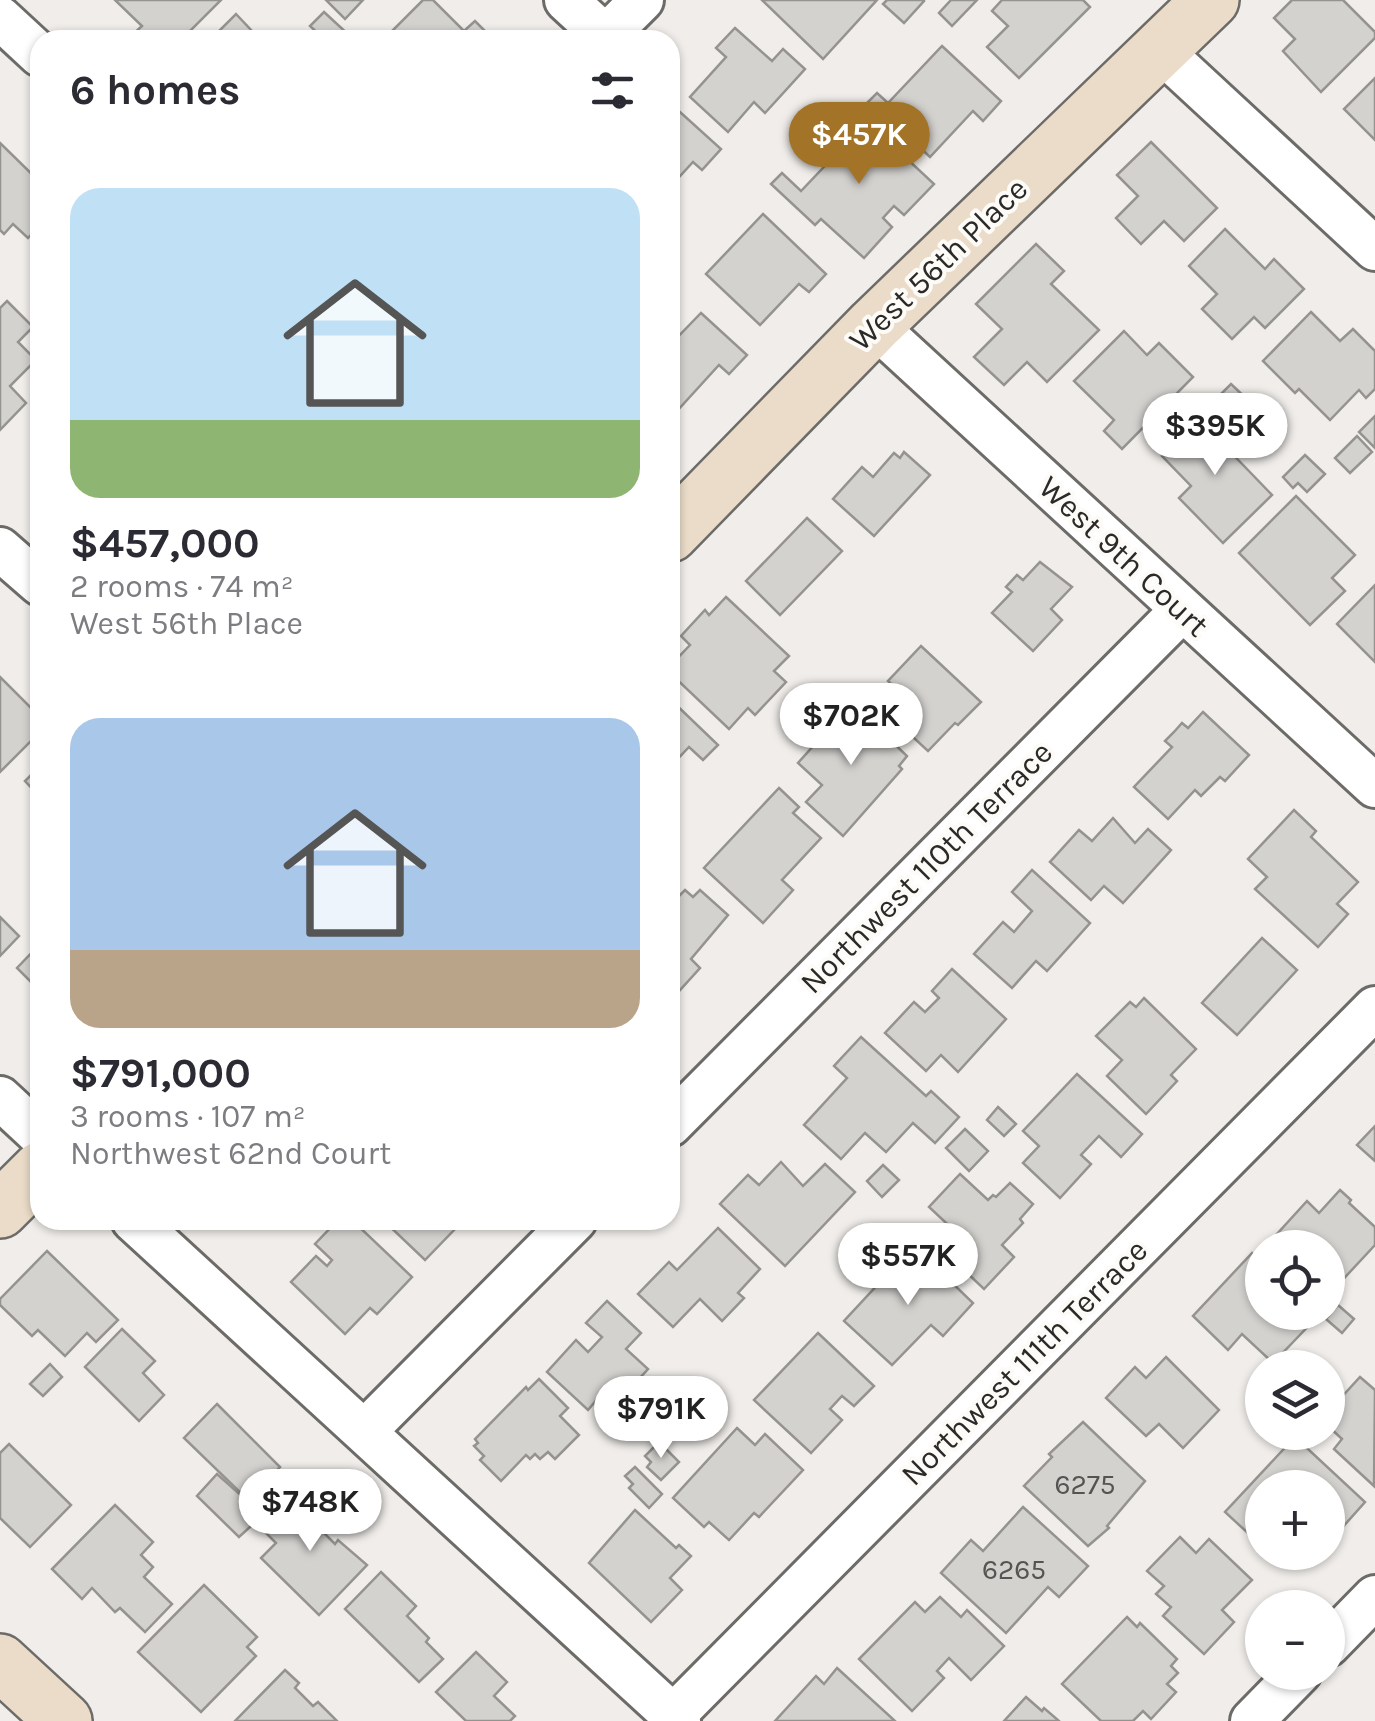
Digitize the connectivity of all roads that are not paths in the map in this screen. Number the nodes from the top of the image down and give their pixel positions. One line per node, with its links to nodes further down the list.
1 (566, 0): 5 (street)
2 (642, 0): 6 (street)
3 (1211, 0): 8 (street, West 56th Place)
4 (0, 18): 7 (street)
5 (596, 30)
6 (612, 30)
7 (30, 46)
8 (1160, 50): 9 (street); 10 (street, West 56th Place)
9 (1375, 249)
10 (874, 326): 11 (street, West 56th Place); 14 (street, West 9th Court)
11 (680, 524)
12 (0, 548): 13 (street)
13 (30, 575)
14 (1182, 610): 15 (street, West 9th Court); 18 (street, Northwest 110th Terrace)
15 (1375, 786)
16 (1375, 1008): 29 (street, Northwest 111th Terrace)
17 (0, 1098): 19 (street)
18 (680, 1115)
19 (30, 1125)
20 (30, 1180): 21 (street)
21 (0, 1210)
22 (145, 1230): 24 (street)
23 (565, 1230): 24 (street)
24 (365, 1432): 29 (street)
25 (1375, 1597): 26 (street)
26 (1345, 1628)
27 (0, 1662): 30 (street)
28 (1282, 1690): 31 (street)
29 (676, 1718)
30 (57, 1719)
31 (1252, 1721)

